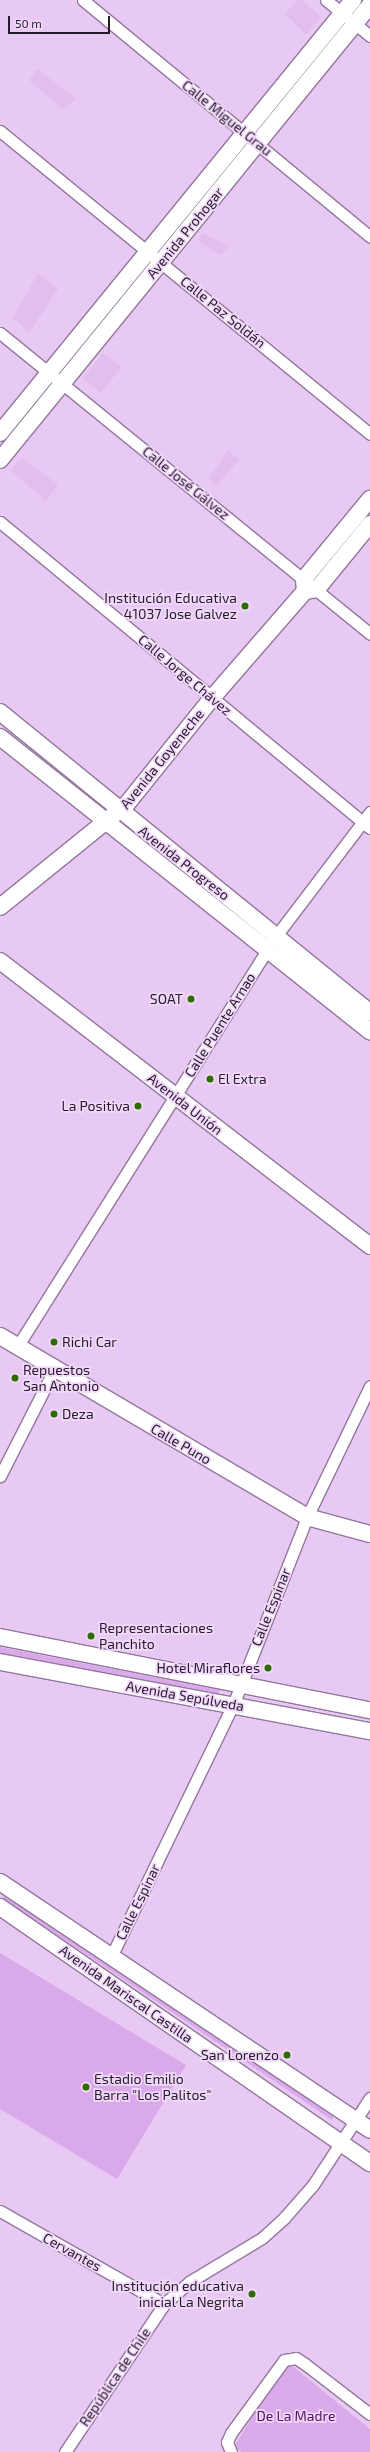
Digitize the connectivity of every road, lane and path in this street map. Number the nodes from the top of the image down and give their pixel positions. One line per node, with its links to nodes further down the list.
1 (82, 0): 9 (street, Calle Miguel Grau)
2 (326, 0): 5 (street)
3 (353, 0): 5 (street, Avenida Prohogar)
4 (370, 5): 6 (street, Avenida Prohogar)
5 (342, 13): 6 (street); 9 (street, Avenida Prohogar)
6 (355, 23): 7 (street); 10 (street, Avenida Prohogar)
7 (370, 36)
8 (0, 132): 12 (street, Calle Paz Soldán)
9 (246, 134): 10 (street, Calle Miguel Grau); 12 (street, Avenida Prohogar)
10 (258, 144): 11 (street, Calle Miguel Grau); 13 (street, Avenida Prohogar)
11 (370, 237)
12 (147, 251): 13 (street, Calle Paz Soldán); 15 (street, Avenida Prohogar)
13 (161, 262): 16 (street, Avenida Prohogar); 18 (street, Calle Paz Soldán)
14 (0, 333): 15 (street, Calle José Gálvez)
15 (51, 373): 16 (street, Calle José Gálvez); 17 (street, Avenida Prohogar)
16 (63, 384): 19 (street, Avenida Prohogar); 23 (street, Calle José Gálvez)
17 (0, 433)
18 (370, 434)
19 (0, 460)
20 (370, 498): 23 (street, Avenida Goyeneche)
21 (0, 522): 25 (street, Calle Jorge Chávez)
22 (370, 524): 23 (street, Avenida Goyeneche)
23 (309, 586): 24 (street, Calle José Gálvez); 25 (street, Avenida Goyeneche)
24 (370, 634)
25 (212, 698): 28 (street, Avenida Goyeneche); 31 (street, Calle Jorge Chávez)
26 (0, 712): 28 (street, Avenida Progreso)
27 (0, 737): 30 (street, Avenida Progreso)
28 (118, 812): 30 (street, Avenida Goyeneche); 33 (street, Avenida Progreso)
29 (370, 812): 31 (street, Calle Puente Arnao)
30 (104, 823): 32 (street, Avenida Goyeneche); 33 (street, Avenida Progreso)
31 (366, 825): 33 (street, Calle Puente Arnao)
32 (0, 907)
33 (272, 943): 35 (street, Avenida Progreso); 36 (street, Avenida Progreso); 37 (street, Calle Puente Arnao)
34 (0, 961): 37 (street, Avenida Unión)
35 (370, 1013)
36 (370, 1031)
37 (175, 1096): 38 (street, Avenida Unión); 40 (street, Calle Puente Arnao)
38 (370, 1246)
39 (0, 1336): 40 (street, Calle Puno)
40 (17, 1347): 41 (street, Calle Puno)
41 (54, 1370): 43 (street); 44 (street, Calle Puno)
42 (370, 1386): 44 (street, Calle Espinar)
43 (0, 1476)
44 (307, 1517): 45 (street, Calle Puno); 48 (street, Calle Espinar)
45 (370, 1534)
46 (0, 1638): 48 (street, Avenida Sepúlveda)
47 (0, 1662): 49 (street, Avenida Sepúlveda)
48 (240, 1686): 49 (street, Calle Espinar); 50 (street, Avenida Sepúlveda)
49 (233, 1705): 51 (street, Avenida Sepúlveda); 54 (street, Calle Espinar)
50 (370, 1710)
51 (370, 1731)
52 (2, 1888): 54 (street, Avenida Mariscal Castilla)
53 (0, 1907): 58 (street, Avenida Mariscal Castilla)
54 (111, 1957): 56 (street, Avenida Mariscal Castilla)
55 (370, 2098): 56 (street, República de Chile)
56 (356, 2121): 57 (street, Avenida Mariscal Castilla); 58 (street, República de Chile)
57 (370, 2130)
58 (342, 2143): 59 (street, Avenida Mariscal Castilla); 61 (street, República de Chile)
59 (370, 2163)
60 (2, 2214): 61 (street, Cervantes)
61 (164, 2304): 63 (street, República de Chile)
62 (370, 2414): 64 (street)
63 (65, 2452)
64 (230, 2452)

